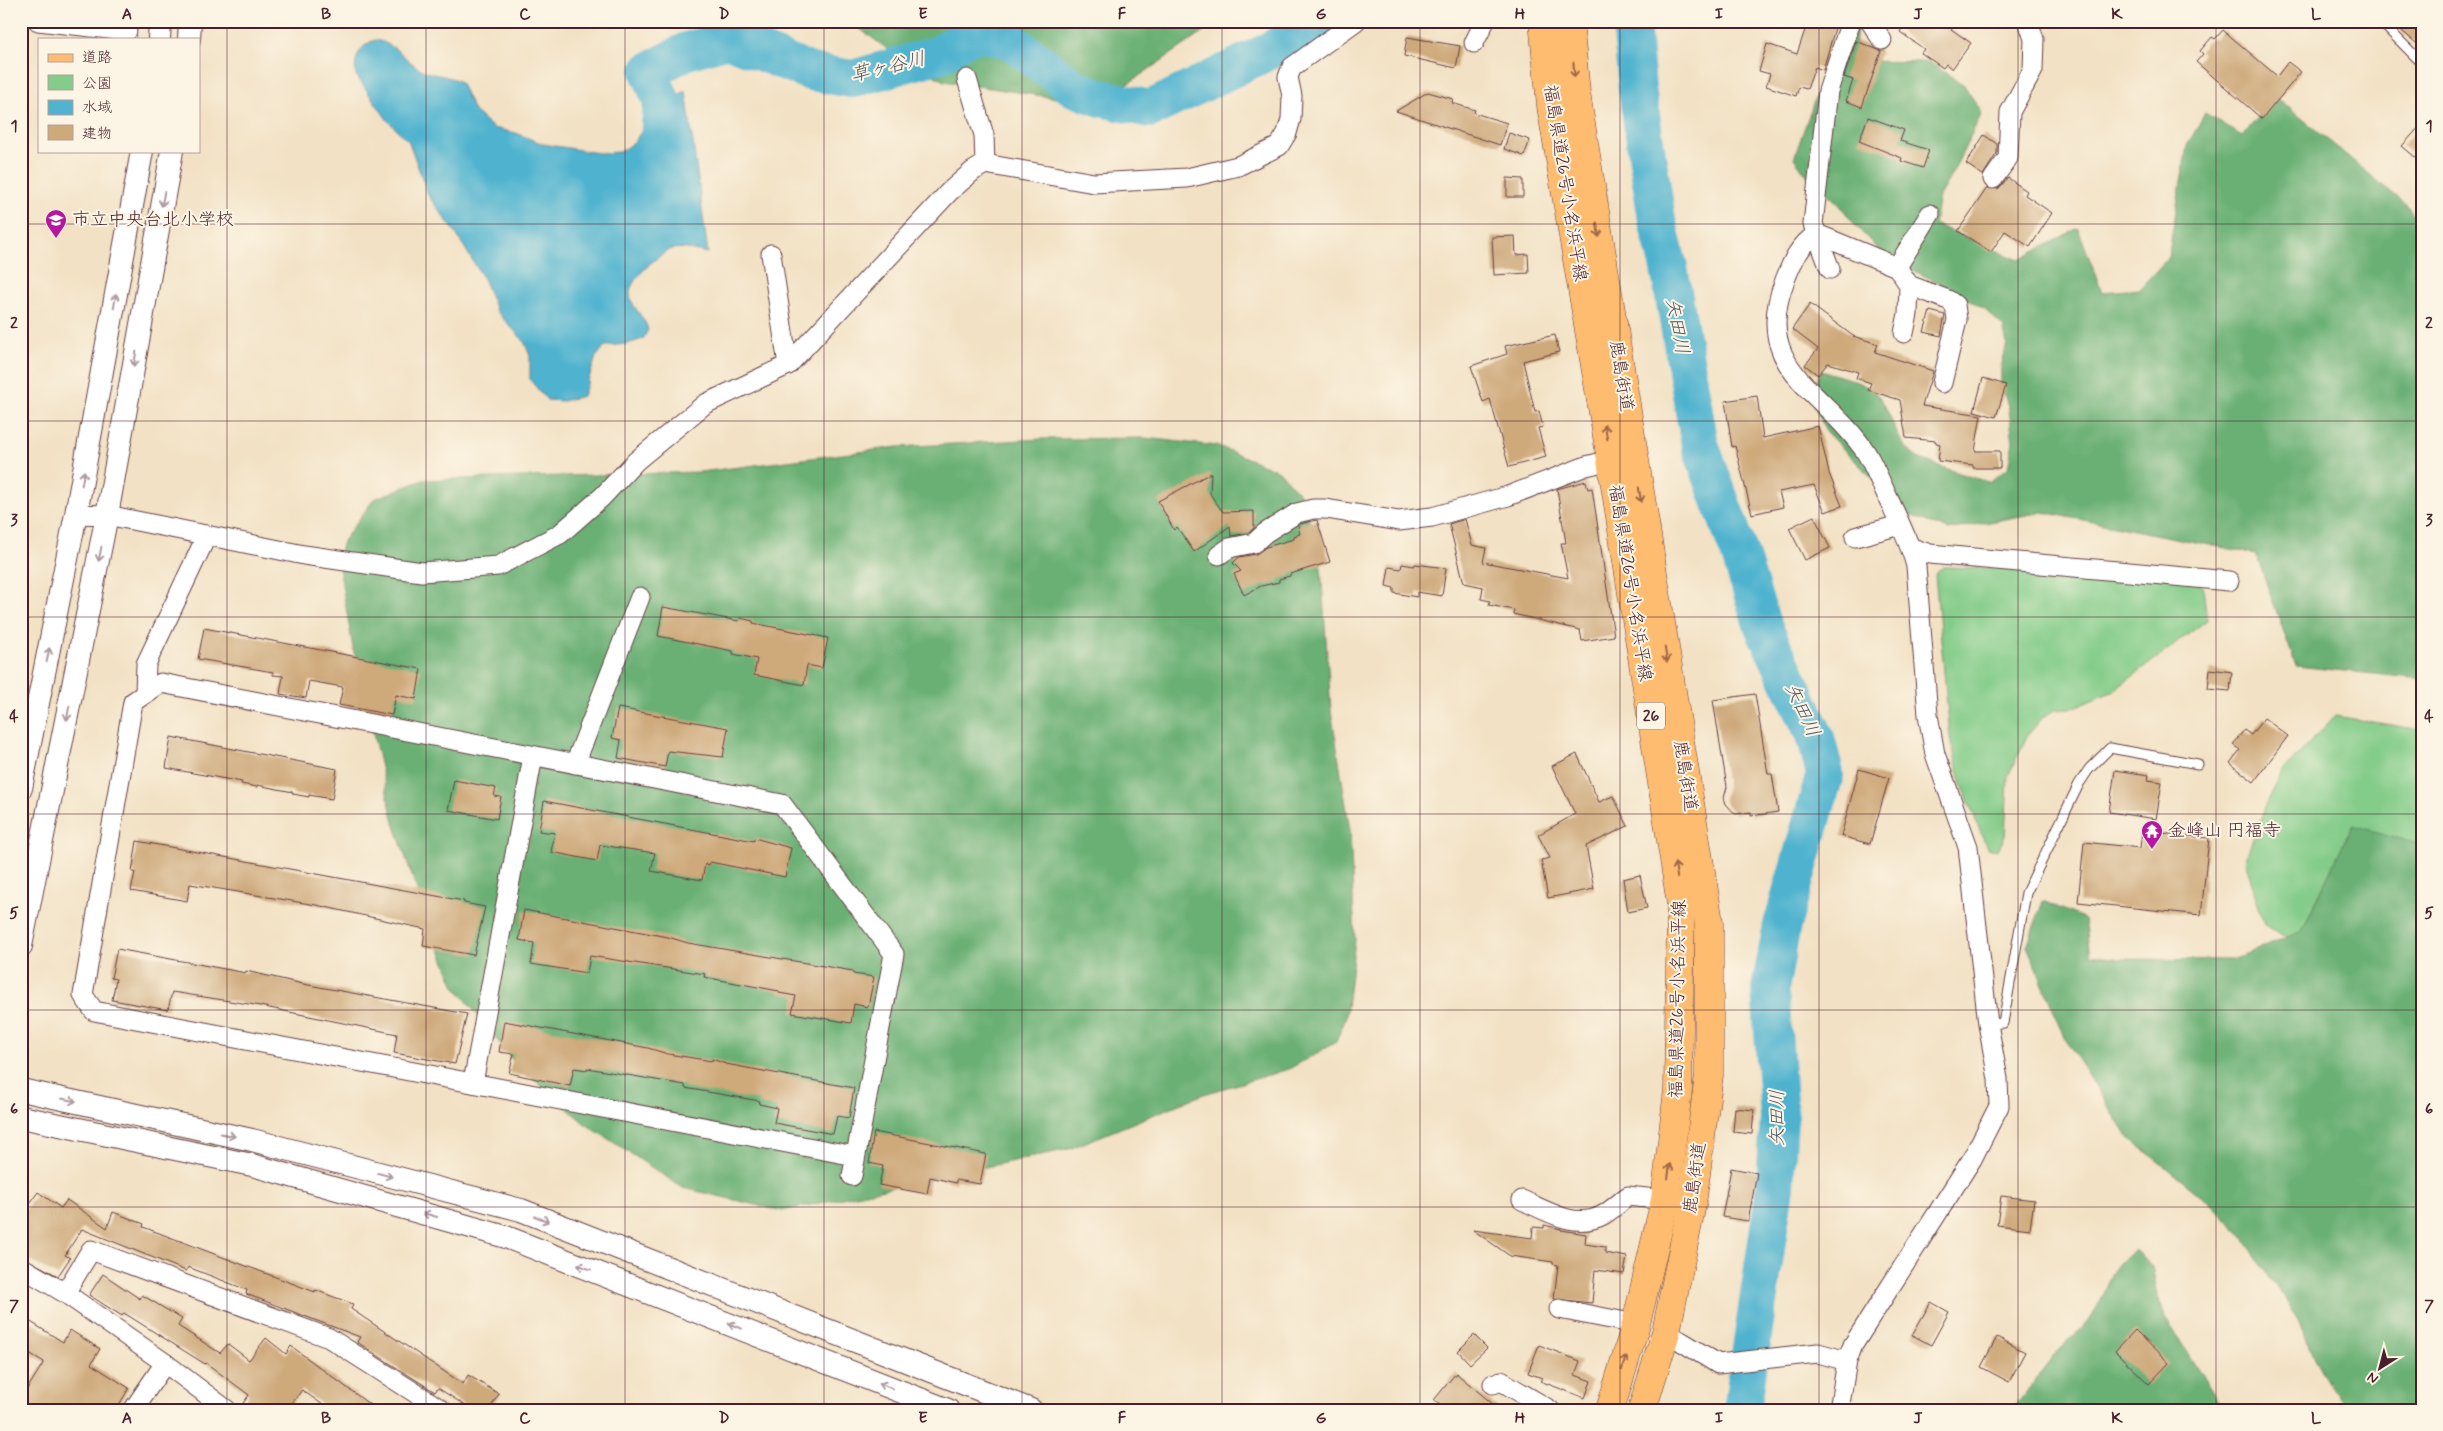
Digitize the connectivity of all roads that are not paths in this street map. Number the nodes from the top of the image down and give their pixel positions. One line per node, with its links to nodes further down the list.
1 (160, 21): 13 (street)
2 (190, 21): 14 (street)
3 (1356, 21): 21 (street)
4 (1485, 21): 16 (street)
5 (1543, 21): 32 (main road, 福島県道26号小名浜平線 / 26, one-way to 5)
6 (1569, 21): 60 (main road, 鹿島街道 / 26, one-way to 60)
7 (1851, 21): 24 (street)
8 (1870, 21): 15 (street)
9 (2028, 21): 22 (street)
10 (2380, 21): 17 (lane)
11 (45, 22): 12 (street)
12 (128, 31)
13 (159, 38)
14 (189, 38)
15 (1882, 40)
16 (1474, 43)
17 (2422, 63)
18 (967, 79): 21 (street)
19 (142, 152): 33 (street, one-way to 19)
20 (172, 152): 34 (street, one-way to 34)
21 (985, 164): 30 (street)
22 (1993, 179)
23 (1930, 214): 26 (street)
24 (1816, 234): 26 (street); 27 (street); 35 (street)
25 (771, 254): 30 (street)
26 (1897, 267): 28 (street)
27 (1830, 269)
28 (1909, 285): 29 (street); 31 (street)
29 (1904, 333)
30 (788, 365): 36 (street)
31 (1942, 383)
32 (1611, 460): 39 (street); 55 (main road, 福島県道26号小名浜平線 / 26, one-way to 32)
33 (76, 514): 34 (street); 46 (street, one-way to 33)
34 (107, 515): 36 (street); 47 (street, one-way to 47)
35 (1900, 525): 37 (street); 38 (street)
36 (207, 535): 42 (street)
37 (1855, 536)
38 (1912, 548): 40 (street); 48 (street)
39 (1220, 555)
40 (2229, 581)
41 (640, 597): 44 (street)
42 (145, 693): 43 (street); 49 (street)
43 (533, 756): 44 (street); 49 (street)
44 (575, 764): 52 (street)
45 (2198, 764): 48 (lane)
46 (21, 788)
47 (21, 946)
48 (1988, 1024): 61 (street)
49 (472, 1083): 52 (street)
50 (21, 1090): 68 (street, one-way to 68)
51 (21, 1117): 67 (street, one-way to 51)
52 (855, 1156): 53 (street)
53 (852, 1176)
54 (1522, 1200): 55 (street)
55 (1665, 1200): 59 (main road, 福島県道26号小名浜平線 / 26)
56 (21, 1267): 57 (street)
57 (65, 1293): 62 (street); 66 (street)
58 (1559, 1308): 59 (street)
59 (1636, 1324): 70 (main road, 福島県道26号小名浜平線 / 26, one-way to 59)
60 (1666, 1332): 61 (street); 71 (main road, 鹿島街道 / 26)
61 (1847, 1361): 72 (street)
62 (165, 1363): 64 (street); 65 (street)
63 (1493, 1384): 69 (street)
64 (133, 1410)
65 (227, 1410)
66 (442, 1410)
67 (948, 1410)
68 (1031, 1410)
69 (1550, 1410)
70 (1610, 1410)
71 (1642, 1410)
72 (1839, 1410)

